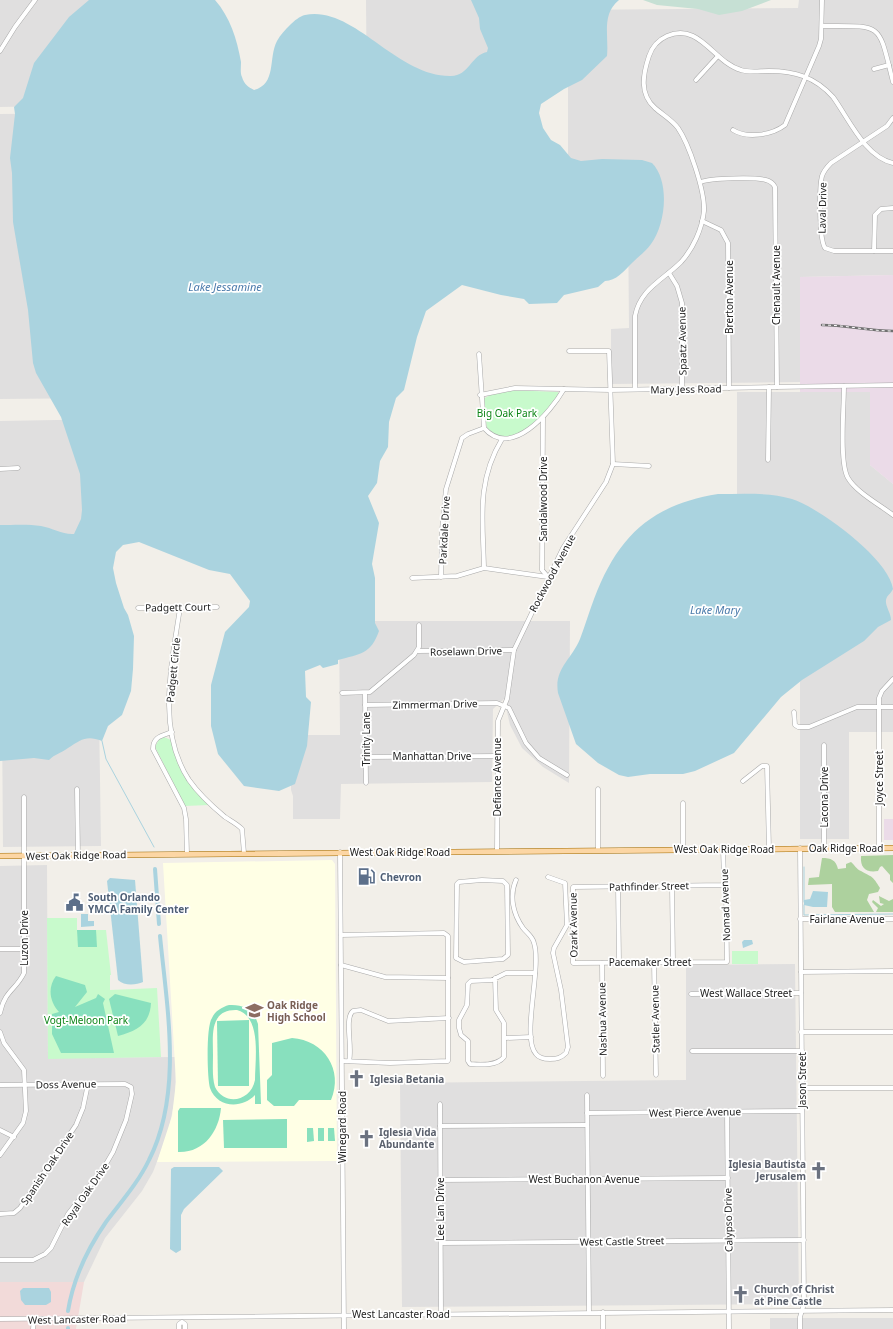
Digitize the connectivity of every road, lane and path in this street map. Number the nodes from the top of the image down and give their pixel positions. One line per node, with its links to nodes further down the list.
1 (35, 0): 4 (street)
2 (822, 0): 3 (street)
3 (822, 26): 6 (street); 8 (street)
4 (0, 51)
5 (718, 56): 8 (street); 9 (street); 15 (street)
6 (889, 65): 7 (street); 10 (street)
7 (874, 69)
8 (806, 77): 12 (street); 13 (street)
9 (696, 80)
10 (893, 82)
11 (893, 118): 13 (street, Laval Drive)
12 (733, 130)
13 (863, 142): 14 (street); 18 (street, Laval Drive)
14 (893, 162)
15 (701, 182): 17 (street); 26 (street, Chenault Avenue)
16 (893, 208): 18 (street)
17 (702, 221): 20 (street); 27 (street, Brerton Avenue)
18 (874, 251): 19 (street, Laval Drive)
19 (893, 251)
20 (668, 273): 29 (street); 30 (street, Spaatz Avenue)
21 (568, 351): 31 (street, Rockwood Avenue)
22 (479, 354): 32 (street)
23 (893, 385): 24 (street, Mary Jess Road)
24 (844, 386): 26 (street, Mary Jess Road); 41 (street)
25 (768, 387): 26 (street, Mary Jess Road); 27 (street, Mary Jess Road); 36 (street)
26 (777, 387)
27 (729, 388): 30 (street, Mary Jess Road)
28 (564, 389): 31 (street, Mary Jess Road); 32 (street, Mary Jess Road); 33 (street)
29 (635, 389): 30 (street, Mary Jess Road); 31 (street, Mary Jess Road)
30 (682, 389)
31 (610, 390): 37 (street, Rockwood Avenue)
32 (480, 395): 34 (street)
33 (543, 418): 35 (street); 44 (street, Sandalwood Drive)
34 (484, 428): 35 (street); 43 (street, Parkdale Drive)
35 (502, 439): 42 (street)
36 (768, 460)
37 (613, 464): 38 (street); 44 (street, Rockwood Avenue)
38 (649, 466)
39 (18, 468): 40 (street)
40 (0, 469)
41 (893, 515)
42 (484, 568): 43 (street); 44 (street)
43 (441, 577): 45 (street)
44 (548, 577): 50 (street, Rockwood Avenue)
45 (412, 578)
46 (217, 607): 48 (street, Padgett Court)
47 (138, 608): 48 (street, Padgett Court)
48 (180, 608): 60 (street, Padgett Circle)
49 (419, 625): 51 (street)
50 (514, 650): 51 (street, Roselawn Drive); 56 (street, Rockwood Avenue)
51 (418, 651): 54 (street)
52 (893, 679): 57 (street, Joyce Street)
53 (342, 693): 54 (street)
54 (365, 694): 55 (street, Trinity Lane)
55 (365, 705): 56 (street, Zimmerman Drive); 63 (street, Trinity Lane)
56 (504, 705): 62 (street, Defiance Avenue); 64 (street)
57 (879, 708): 58 (street); 59 (street); 73 (street, Joyce Street)
58 (893, 708)
59 (794, 712)
60 (172, 732): 81 (street, Padgett Circle); 82 (street)
61 (824, 745): 72 (street, Lacona Drive)
62 (497, 756): 63 (street, Manhattan Drive); 79 (street, Defiance Avenue)
63 (366, 757): 66 (street, Trinity Lane)
64 (567, 775)
65 (743, 781): 77 (street)
66 (366, 783)
67 (77, 788): 83 (street)
68 (598, 789): 78 (street)
69 (24, 797): 85 (street, Luzon Drive)
70 (683, 803): 75 (street)
71 (800, 848): 72 (main road, Oak Ridge Road); 77 (main road, West Oak Ridge Road); 92 (street, Jason Street)
72 (824, 848): 73 (main road, Oak Ridge Road)
73 (879, 848): 74 (main road, Oak Ridge Road)
74 (893, 848)
75 (683, 849): 76 (main road, West Oak Ridge Road); 78 (main road, West Oak Ridge Road)
76 (723, 849): 77 (main road, West Oak Ridge Road); 88 (street, Nomad Avenue)
77 (768, 849)
78 (598, 850): 79 (main road, West Oak Ridge Road)
79 (497, 851): 80 (main road, West Oak Ridge Road)
80 (340, 852): 81 (main road, West Oak Ridge Road); 94 (street, Winegard Road)
81 (244, 853): 82 (main road, West Oak Ridge Road)
82 (187, 854): 83 (main road, West Oak Ridge Road)
83 (78, 855): 85 (main road, West Oak Ridge Road)
84 (0, 856): 85 (main road, West Oak Ridge Road)
85 (24, 856): 96 (street, Luzon Drive)
86 (548, 877): 118 (street)
87 (516, 880): 107 (street)
88 (725, 885): 90 (street, Pathfinder Street); 102 (street, Nomad Avenue)
89 (618, 886): 90 (street, Pathfinder Street); 91 (street, Pathfinder Street); 99 (street)
90 (672, 886): 101 (street)
91 (573, 887): 103 (street, Ozark Avenue)
92 (800, 919): 93 (street, Fairlane Avenue); 106 (street, Jason Street)
93 (893, 919)
94 (340, 935): 104 (street, Winegard Road); 108 (street)
95 (0, 949): 96 (street)
96 (24, 949): 112 (street, Luzon Drive)
97 (481, 961): 97 (street)
98 (602, 962): 99 (street, Pacemaker Street); 103 (street, Pacemaker Street); 125 (street, Nashua Avenue)
99 (619, 962): 100 (street, Pacemaker Street)
100 (654, 962): 101 (street, Pacemaker Street); 124 (street, Statler Avenue)
101 (673, 962): 102 (street, Pacemaker Street)
102 (727, 962)
103 (573, 963)
104 (341, 965): 108 (street); 122 (street, Winegard Road)
105 (893, 971): 106 (street)
106 (801, 972): 110 (street, Jason Street)
107 (535, 973): 109 (street); 118 (street)
108 (448, 978): 114 (street)
109 (495, 978): 119 (street); 119 (street)
110 (801, 993): 111 (street, West Wallace Street); 115 (street, Jason Street)
111 (691, 994)
112 (1, 1000): 113 (street, Luzon Drive)
113 (0, 1013)
114 (449, 1018): 123 (street); 123 (street)
115 (801, 1032): 116 (street); 121 (street, Jason Street)
116 (893, 1032)
117 (0, 1035): 128 (street)
118 (531, 1037): 119 (street)
119 (505, 1038)
120 (692, 1051): 121 (street)
121 (802, 1051): 130 (street, Jason Street)
122 (342, 1061): 123 (street); 157 (street, Winegard Road)
123 (349, 1061)
124 (656, 1075)
125 (603, 1076)
126 (88, 1084): 128 (street, Doss Avenue); 129 (street, Doss Avenue); 145 (street, Spanish Oak Drive)
127 (0, 1085): 128 (street, Doss Avenue)
128 (26, 1085): 140 (street)
129 (131, 1087): 150 (street, Royal Oak Drive)
130 (802, 1088): 131 (street); 135 (street, Jason Street)
131 (893, 1088)
132 (587, 1095): 136 (street)
133 (440, 1104): 138 (street, Lee Lan Drive)
134 (727, 1111): 135 (street, West Pierce Avenue); 136 (street, West Pierce Avenue); 142 (street, Calypso Drive)
135 (802, 1111): 147 (street, Jason Street)
136 (587, 1113): 137 (street)
137 (587, 1125): 138 (street); 143 (street)
138 (440, 1126): 144 (street, Lee Lan Drive)
139 (0, 1130): 140 (street)
140 (14, 1137): 141 (street)
141 (0, 1155)
142 (728, 1178): 143 (street, West Buchanon Avenue); 146 (street, Calypso Drive)
143 (588, 1179): 144 (street, West Buchanon Avenue); 148 (street)
144 (440, 1180): 149 (street, Lee Lan Drive)
145 (0, 1214)
146 (729, 1240): 147 (street, West Castle Street); 148 (street, West Castle Street); 152 (street, Calypso Drive)
147 (804, 1240): 153 (street, Jason Street)
148 (588, 1242): 149 (street, West Castle Street); 154 (street)
149 (441, 1243): 156 (street, Lee Lan Drive)
150 (0, 1260)
151 (893, 1310): 153 (street, West Lancaster Road)
152 (729, 1311): 153 (street, West Lancaster Road); 155 (street, West Lancaster Road); 166 (street, Calypso Drive)
153 (802, 1311): 167 (street, Jason Street)
154 (589, 1312): 155 (street, West Lancaster Road); 156 (street, West Lancaster Road)
155 (603, 1312): 165 (street)
156 (441, 1314): 157 (street, West Lancaster Road)
157 (344, 1315): 160 (street, West Lancaster Road); 164 (street, Winegard Road)
158 (0, 1319): 159 (street, West Lancaster Road)
159 (34, 1319): 160 (street, West Lancaster Road); 161 (street)
160 (182, 1320): 162 (street); 163 (street)
161 (33, 1329)
162 (179, 1329)
163 (185, 1329)
164 (344, 1329)
165 (603, 1329)
166 (729, 1329)
167 (800, 1329)

